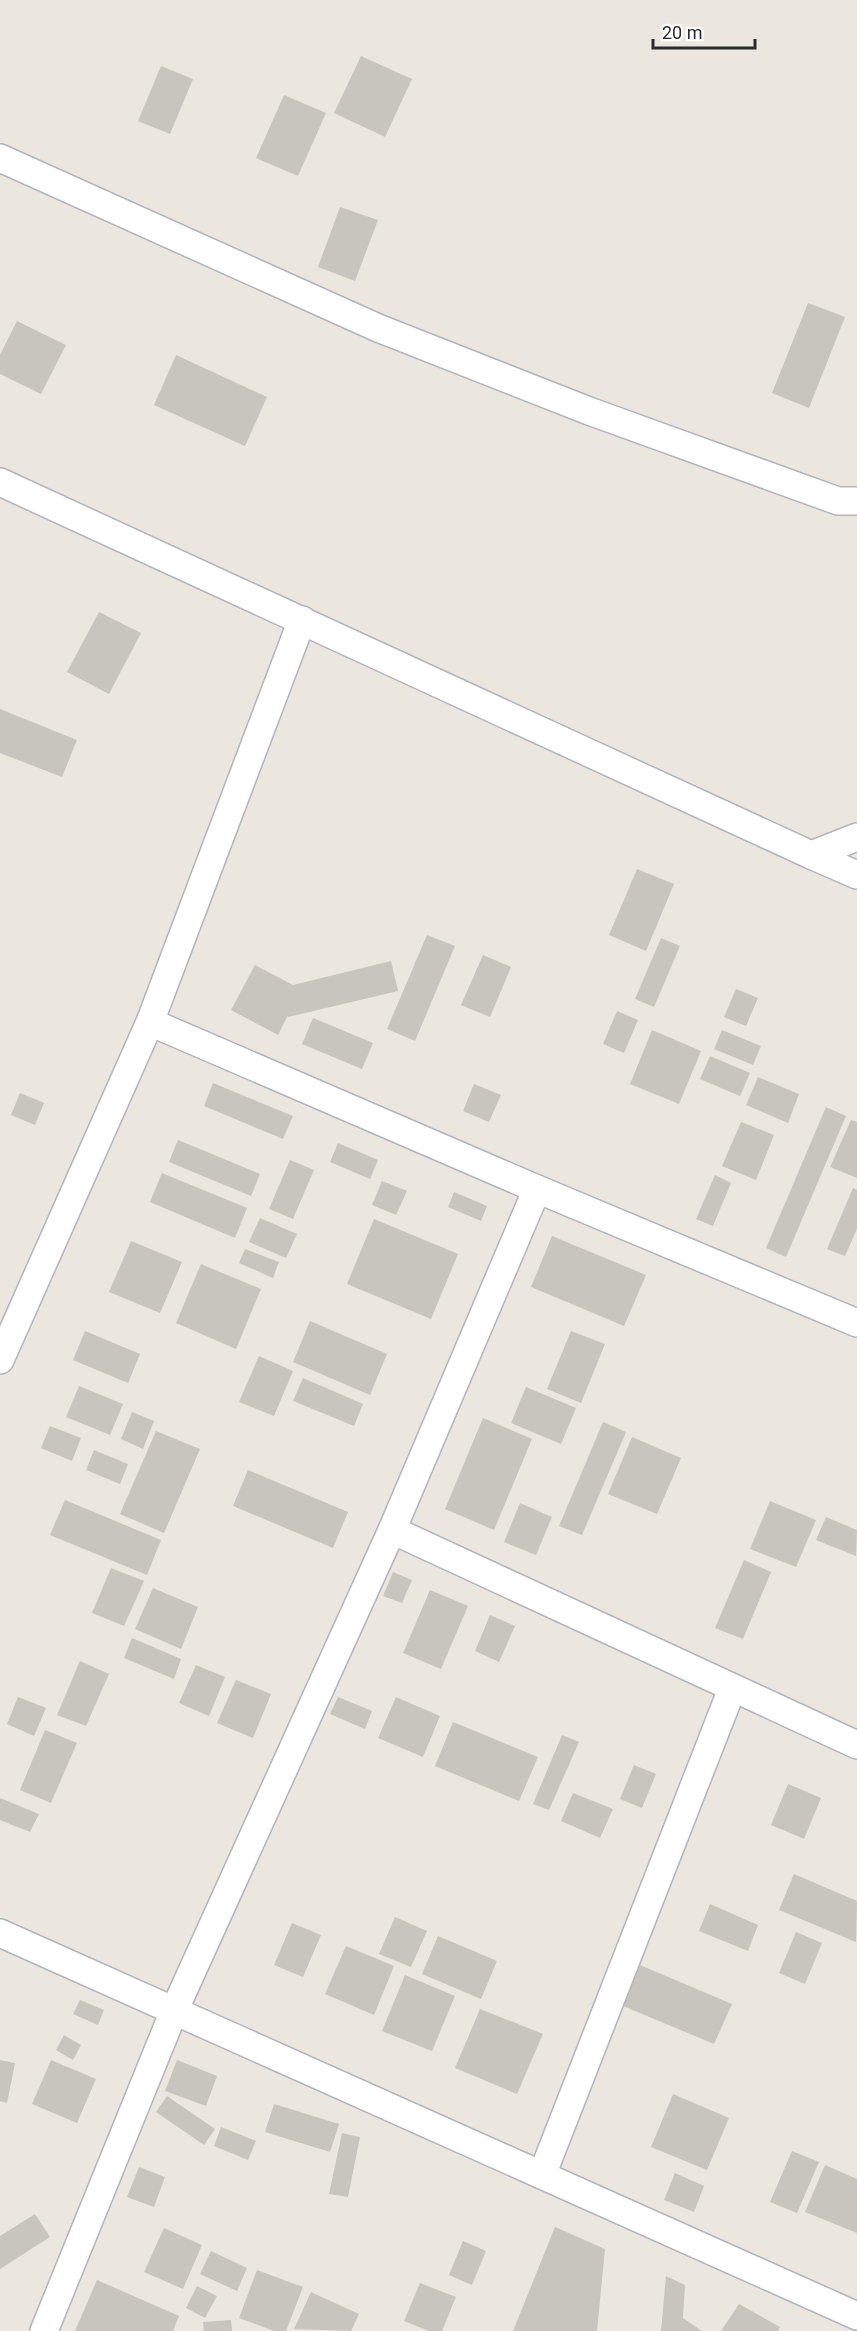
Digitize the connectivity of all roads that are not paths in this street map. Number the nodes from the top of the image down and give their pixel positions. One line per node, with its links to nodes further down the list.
1 (0, 158): 3 (street)
2 (0, 482): 4 (street)
3 (857, 501)
4 (302, 620): 6 (street); 8 (street)
5 (857, 837): 6 (street)
6 (811, 855): 7 (street)
7 (857, 875)
8 (150, 1022): 9 (street); 11 (street)
9 (537, 1189): 10 (street); 12 (street)
10 (857, 1323)
11 (2, 1348)
12 (393, 1530): 13 (street); 16 (street)
13 (732, 1689): 14 (street); 17 (street)
14 (857, 1745)
15 (0, 1933): 16 (street)
16 (174, 2011): 17 (street); 19 (street)
17 (542, 2175): 18 (street)
18 (857, 2316)
19 (44, 2331)

